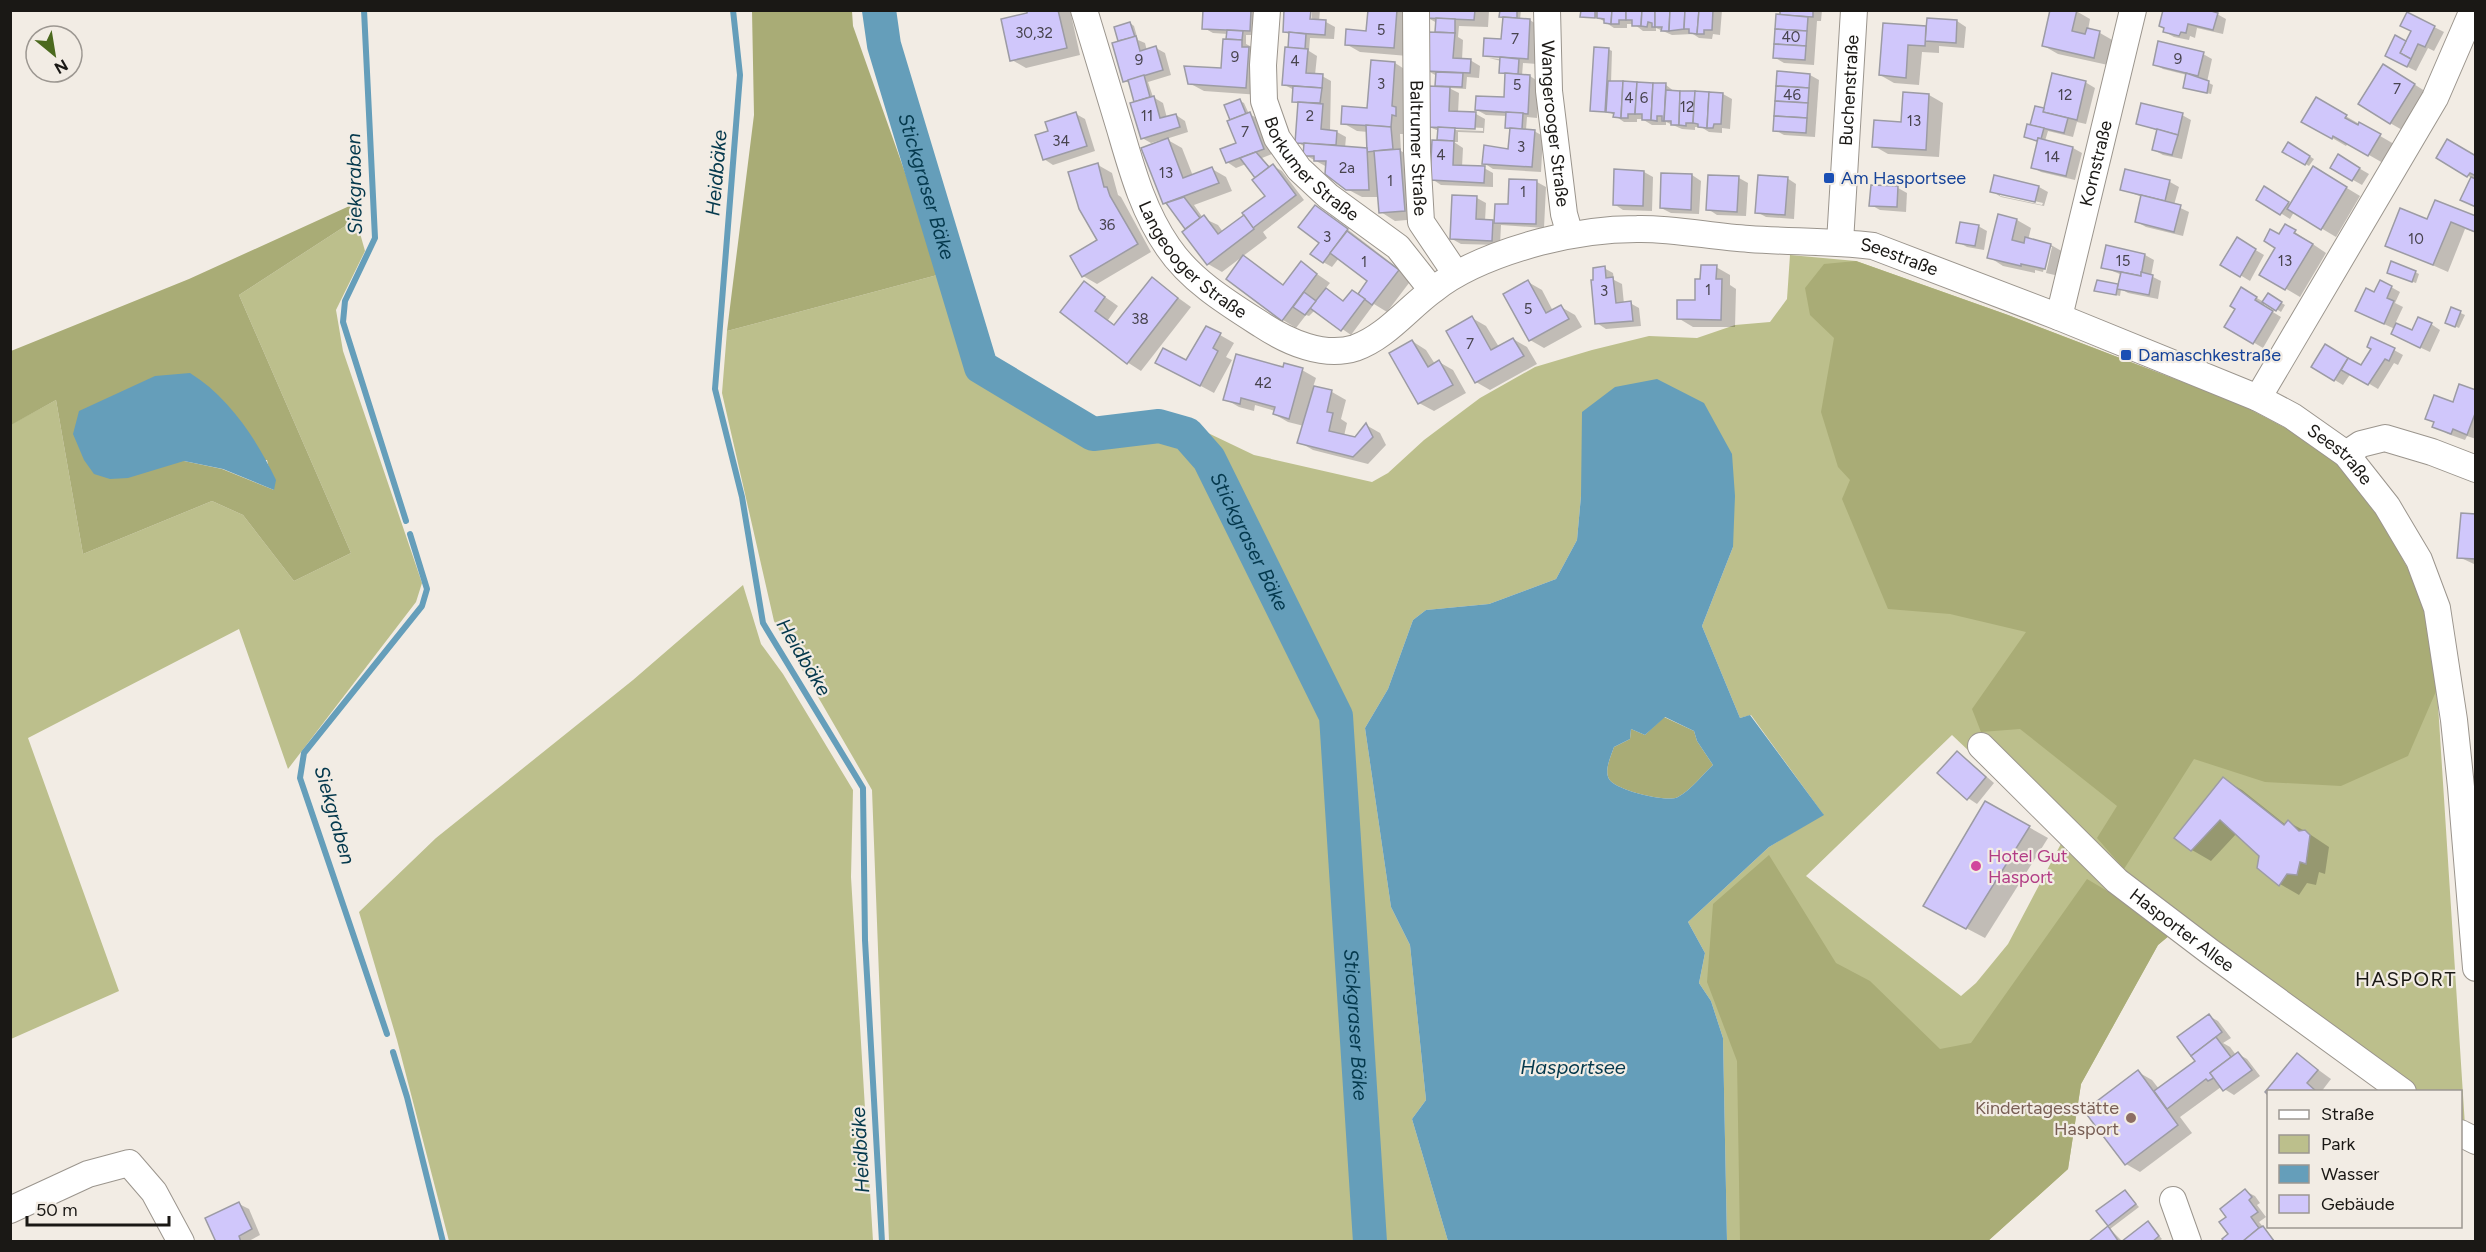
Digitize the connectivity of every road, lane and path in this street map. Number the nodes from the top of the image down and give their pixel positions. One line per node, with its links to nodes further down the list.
1 (1084, 10): 11 (street, Langeooger Straße)
2 (1267, 10): 11 (street, Borkumer Straße)
3 (1416, 10): 10 (street, Baltrumer Straße)
4 (1547, 10): 8 (street, Wangerooger Straße)
5 (1854, 10): 9 (street, Buchenstraße)
6 (2133, 10): 12 (street, Kornstraße)
7 (2473, 10): 13 (street)
8 (1570, 235): 9 (street); 10 (street)
9 (1840, 242): 12 (street, Seestraße)
10 (1456, 274): 11 (street)
11 (1426, 295)
12 (2059, 317): 13 (street, Seestraße)
13 (2258, 398): 14 (street, Seestraße)
14 (2346, 454): 15 (street); 17 (street, Seestraße)
15 (2475, 469)
16 (1981, 746): 18 (street, Hasporter Allee)
17 (2475, 968)
18 (2400, 1090)
19 (2174, 1200): 22 (street)
20 (10, 1210): 21 (street)
21 (181, 1242)
22 (2188, 1242)

